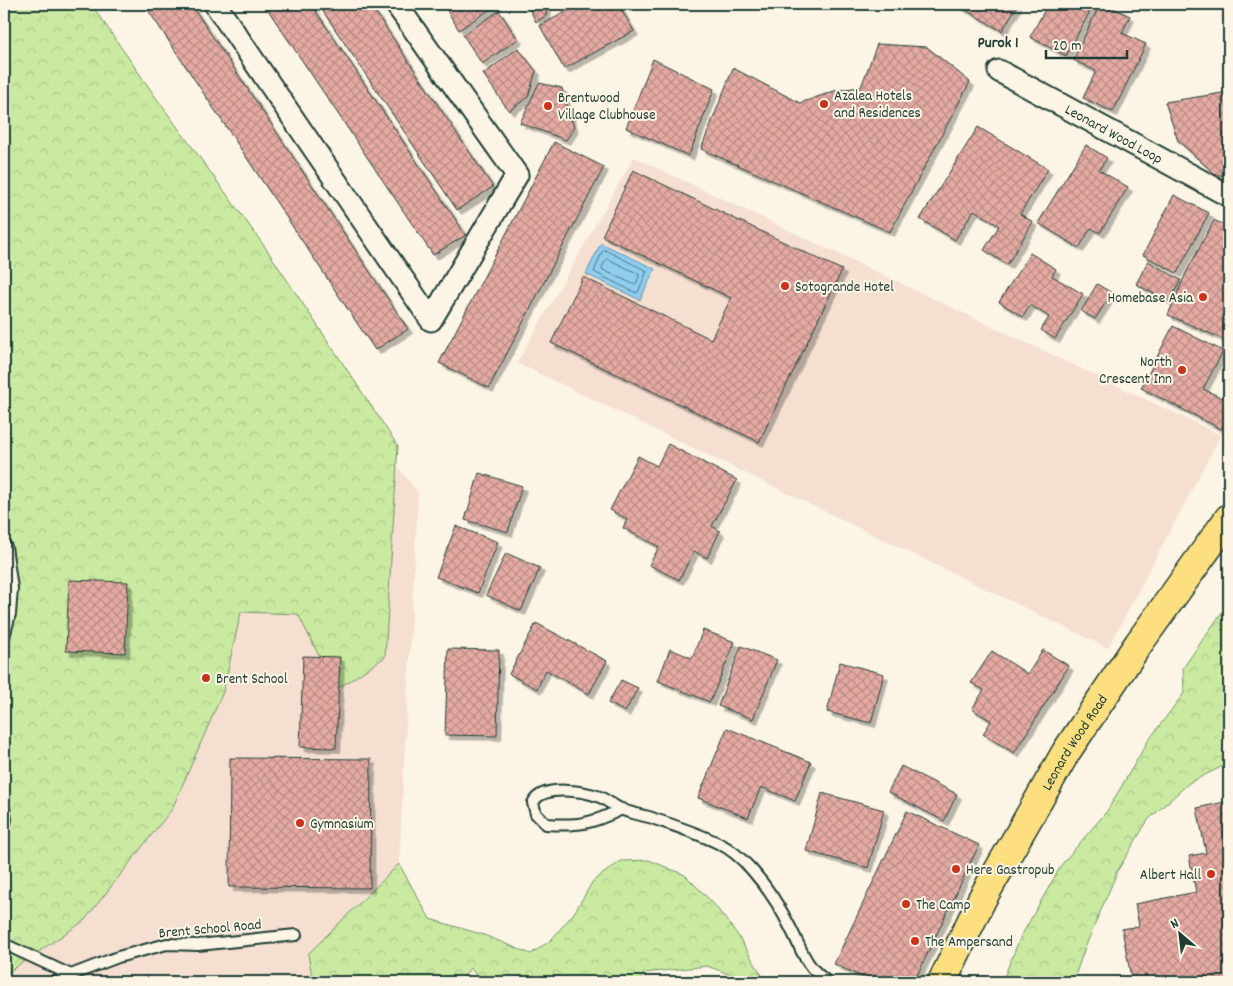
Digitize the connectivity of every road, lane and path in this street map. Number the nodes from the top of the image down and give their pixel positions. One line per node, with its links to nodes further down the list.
1 (215, 4): 2 (street)
2 (396, 4)
3 (999, 71): 4 (street, Leonard Wood Loop)
4 (1229, 196)
5 (1229, 518): 16 (main road, Leonard Wood Road)
6 (4, 544): 7 (lane)
7 (4, 638)
8 (4, 808): 10 (lane)
9 (622, 810): 9 (lane); 15 (lane)
10 (4, 827)
11 (296, 935): 13 (lane, Brent School Road)
12 (4, 944): 13 (lane)
13 (71, 974): 14 (lane, Brent School Road)
14 (55, 982)
15 (828, 982)
16 (942, 982)

